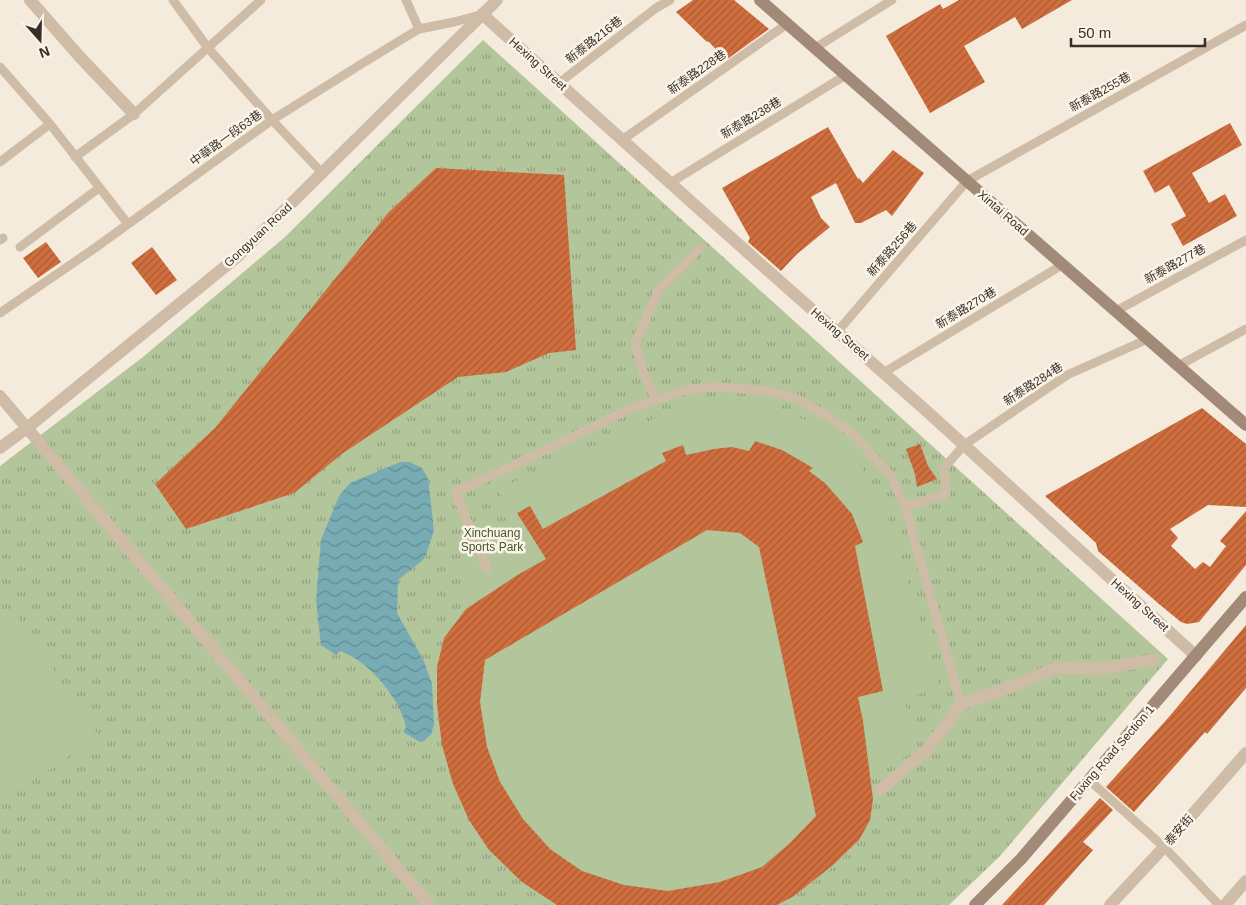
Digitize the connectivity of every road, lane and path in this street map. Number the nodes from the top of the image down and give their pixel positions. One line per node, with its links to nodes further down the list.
1 (30, 0): 18 (street)
2 (173, 0): 13 (lane)
3 (261, 0): 13 (lane)
4 (406, 0): 12 (lane)
5 (497, 0): 9 (street, Gongyuan Road)
6 (670, 0): 17 (lane, 新泰路216巷)
7 (760, 0): 10 (main road, Xintai Road)
8 (892, 0): 14 (lane)
9 (482, 14): 12 (lane, 中華路一段63巷); 17 (street, Hexing Street); 24 (street, Gongyuan Road)
10 (787, 24): 14 (main road, Xintai Road); 21 (lane, 新泰路228巷)
11 (1246, 25): 25 (lane, 新泰路255巷)
12 (419, 29): 19 (lane, 中華路一段63巷)
13 (208, 48): 18 (lane); 19 (lane)
14 (814, 48): 16 (main road, Xintai Road)
15 (0, 67): 20 (lane)
16 (846, 75): 25 (main road, Xintai Road); 26 (lane, 新泰路238巷)
17 (559, 83): 21 (street, Hexing Street)
18 (134, 114): 22 (lane)
19 (272, 120): 24 (lane); 28 (lane, 中華路一段63巷)
20 (50, 124): 22 (lane); 23 (lane)
21 (622, 140): 26 (street, Hexing Street)
22 (74, 157): 27 (lane)
23 (0, 162)
24 (323, 174): 43 (street, Gongyuan Road)
25 (967, 181): 32 (main road, Xintai Road); 36 (lane, 新泰路256巷)
26 (670, 183): 36 (street, Hexing Street)
27 (99, 188): 28 (lane); 30 (lane)
28 (128, 224): 34 (lane, 中華路一段63巷)
29 (1246, 240): 33 (lane, 新泰路277巷)
30 (20, 247)
31 (700, 248): 41 (lane)
32 (1062, 264): 33 (main road, Xintai Road); 39 (lane, 新泰路270巷)
33 (1116, 311): 37 (main road, Xintai Road)
34 (0, 313)
35 (1246, 329): 38 (lane)
36 (837, 332): 39 (street, Hexing Street)
37 (1148, 339): 38 (main road, Xintai Road); 44 (lane, 新泰路284巷)
38 (1178, 366): 42 (main road, Xintai Road)
39 (883, 373): 44 (street, Hexing Street)
40 (0, 396): 43 (street)
41 (656, 400): 46 (lane); 47 (lane)
42 (1246, 425)
43 (27, 428): 45 (street, Gongyuan Road); 57 (street)
44 (964, 445): 46 (lane, 新泰路284巷); 49 (street, Hexing Street)
45 (0, 448)
46 (905, 507): 51 (lane)
47 (487, 568)
48 (1246, 597): 49 (main road, Fuxing Road Section 1)
49 (1196, 656): 53 (main road, Fuxing Road Section 1)
50 (1154, 660): 51 (street)
51 (961, 704): 54 (street)
52 (1246, 753): 55 (street, 泰安街)
53 (1089, 780): 55 (lane); 58 (main road, Fuxing Road Section 1)
54 (880, 790)
55 (1164, 847): 59 (street, 泰安街); 60 (lane)
56 (1246, 882): 61 (street)
57 (429, 905)
58 (975, 905)
59 (1110, 905)
60 (1219, 905)
61 (1225, 905)

